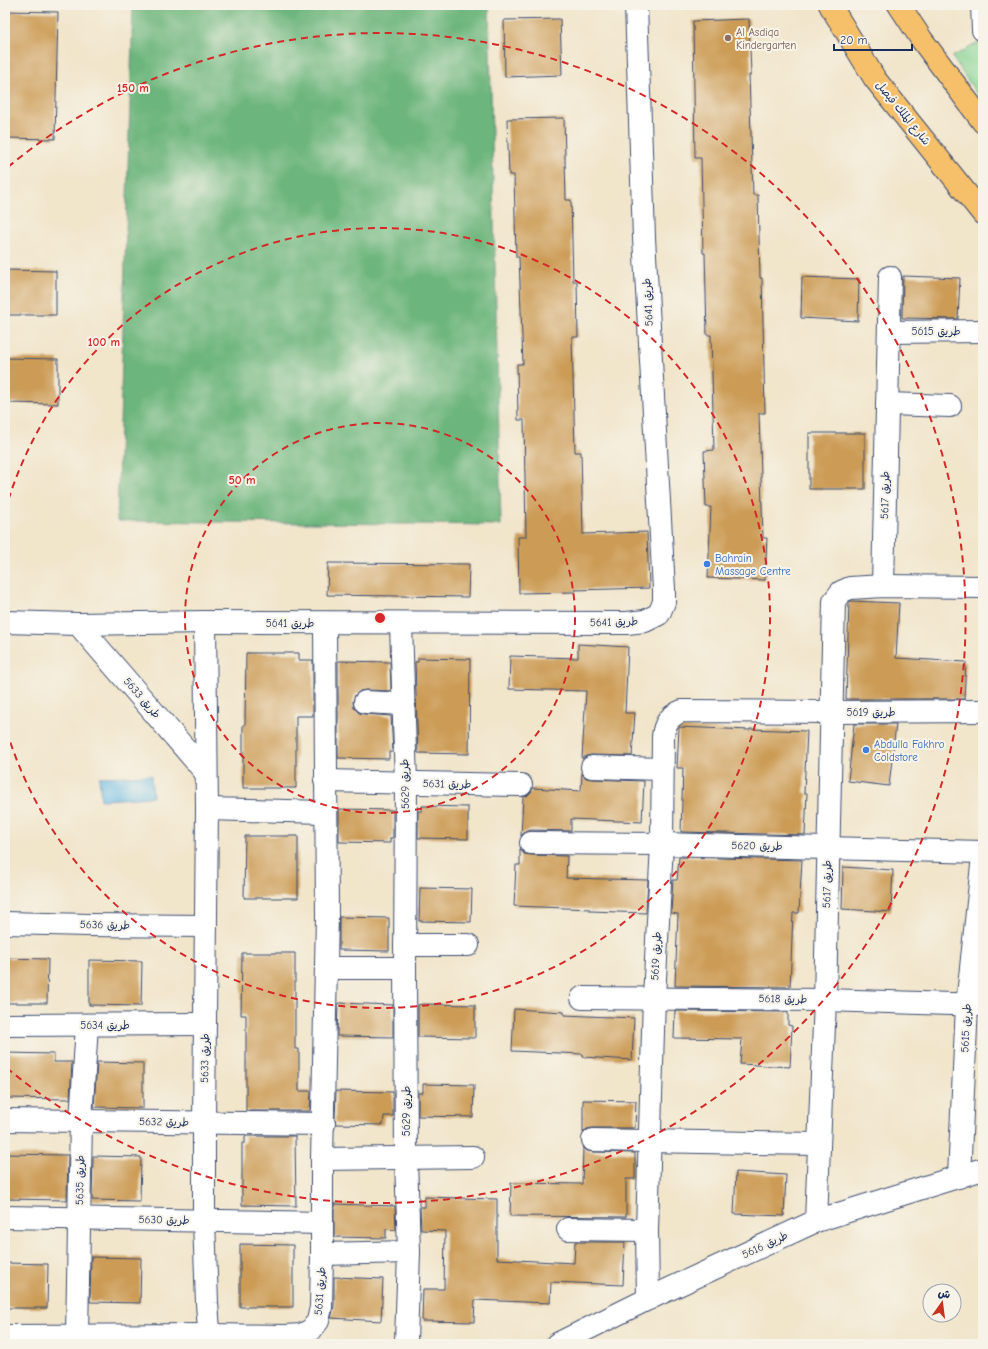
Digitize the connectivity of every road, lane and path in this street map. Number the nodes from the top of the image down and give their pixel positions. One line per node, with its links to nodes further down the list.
1 (636, 5): 19 (street, طريق 5641)
2 (830, 5): 7 (main road, شارع الملك فيصل)
3 (899, 5): 6 (main road)
4 (982, 5): 5 (street)
5 (983, 30)
6 (983, 122)
7 (983, 214)
8 (890, 277): 10 (street, طريق 5617)
9 (983, 331): 10 (street, طريق 5615)
10 (889, 332): 11 (street, طريق 5617)
11 (887, 404): 12 (street); 13 (street, طريق 5617)
12 (950, 406)
13 (882, 586): 14 (street, طريق 5617); 23 (street, طريق 5617)
14 (983, 587)
15 (5, 622): 18 (street, طريق 5641)
16 (205, 622): 17 (street, طريق 5641); 18 (street, طريق 5641); 26 (street, طريق 5633)
17 (325, 623): 19 (street, طريق 5641); 27 (street, طريق 5631)
18 (78, 624): 26 (street, طريق 5633)
19 (401, 624): 21 (street, طريق 5629)
20 (365, 702): 21 (street)
21 (404, 704): 28 (street, طريق 5629)
22 (983, 711): 23 (street, طريق 5619)
23 (832, 712): 25 (street, طريق 5619); 34 (street, طريق 5617)
24 (592, 767): 25 (street)
25 (662, 769): 33 (street, طريق 5619)
26 (206, 773): 30 (street, طريق 5633)
27 (325, 782): 28 (street, طريق 5631); 31 (street, طريق 5631)
28 (406, 783): 29 (street, طريق 5631); 39 (street, طريق 5629)
29 (521, 785)
30 (207, 810): 31 (street); 38 (street, طريق 5633)
31 (325, 812): 41 (street, طريق 5631)
32 (531, 843): 33 (street, طريق 5620)
33 (662, 844): 34 (street, طريق 5620); 44 (street, طريق 5619)
34 (828, 848): 35 (street, طريق 5620); 45 (street, طريق 5617)
35 (983, 852)
36 (983, 856): 46 (street, طريق 5615)
37 (5, 923): 38 (street, طريق 5636)
38 (206, 926): 47 (street, طريق 5633)
39 (405, 945): 40 (street); 42 (street, طريق 5629)
40 (468, 945)
41 (326, 968): 42 (street); 53 (street, طريق 5631)
42 (405, 968): 58 (street, طريق 5629)
43 (582, 998): 44 (street, طريق 5618)
44 (654, 998): 45 (street, طريق 5618); 55 (street, طريق 5619)
45 (825, 1000): 46 (street, طريق 5618); 56 (street, طريق 5617)
46 (975, 1005): 61 (street, طريق 5615)
47 (205, 1024): 49 (street, طريق 5634); 52 (street, طريق 5633)
48 (5, 1025): 49 (street, طريق 5634)
49 (87, 1025): 51 (street, طريق 5635)
50 (5, 1120): 51 (street, طريق 5632)
51 (81, 1120): 52 (street, طريق 5632); 63 (street, طريق 5635)
52 (204, 1123): 53 (street, طريق 5632); 64 (street, طريق 5633)
53 (324, 1124): 59 (street, طريق 5631)
54 (593, 1140): 55 (street)
55 (650, 1142): 56 (street); 68 (street, طريق 5619)
56 (818, 1144): 65 (street, طريق 5617)
57 (473, 1157): 58 (street)
58 (406, 1158): 59 (street); 69 (street, طريق 5629)
59 (322, 1159): 66 (street, طريق 5631)
60 (983, 1169): 61 (street, طريق 5616)
61 (959, 1177): 65 (street, طريق 5616)
62 (5, 1217): 63 (street, طريق 5630)
63 (79, 1218): 64 (street, طريق 5630); 72 (street, طريق 5635)
64 (204, 1221): 66 (street, طريق 5630); 74 (street, طريق 5633)
65 (816, 1221): 71 (street, طريق 5616)
66 (322, 1223): 70 (street, طريق 5631)
67 (568, 1229): 68 (street)
68 (647, 1230): 71 (street, طريق 5619)
69 (409, 1252): 70 (street, طريق 5631); 75 (street, طريق 5629)
70 (322, 1254): 74 (street, طريق 5631)
71 (648, 1299): 76 (street, طريق 5616)
72 (77, 1335): 73 (street, طريق 5631); 74 (street, طريق 5631)
73 (5, 1336)
74 (210, 1340)
75 (406, 1342)
76 (557, 1344)

